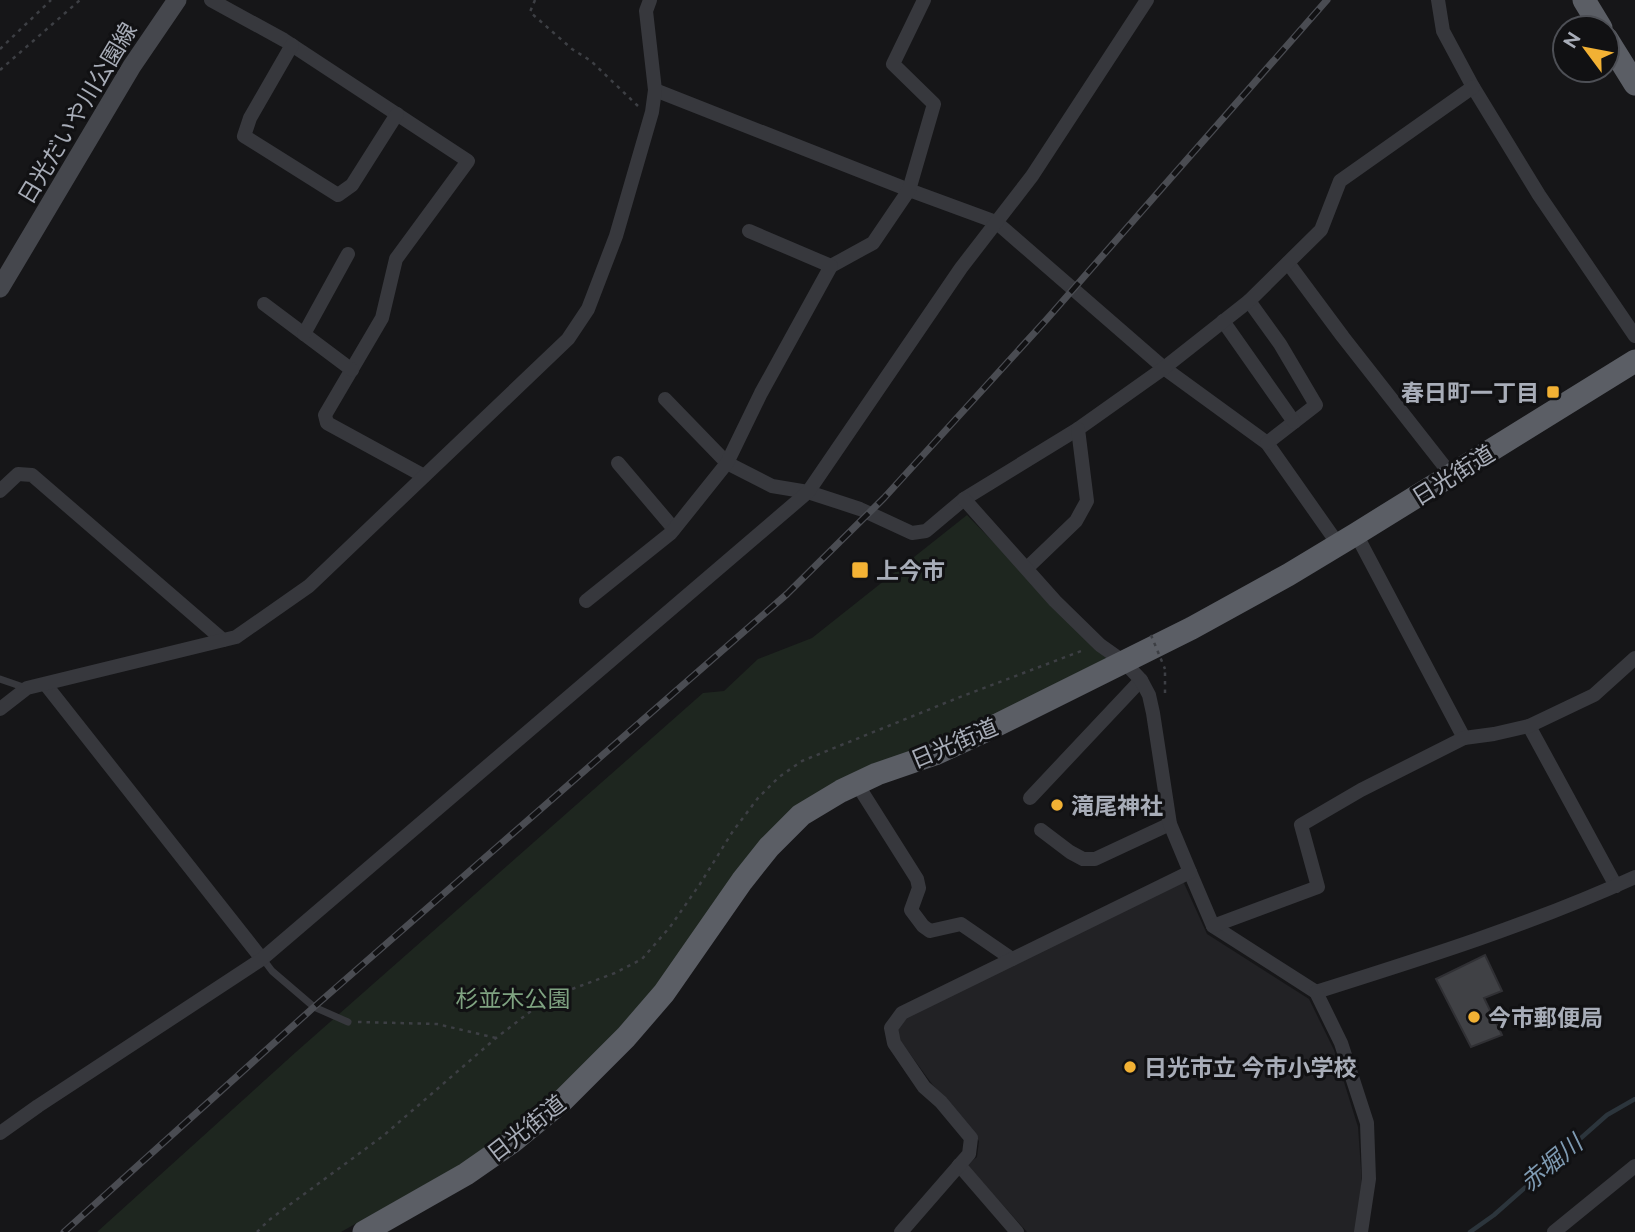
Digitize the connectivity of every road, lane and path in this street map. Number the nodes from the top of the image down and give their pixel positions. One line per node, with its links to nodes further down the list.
1 (51, 0): 11 (path)
2 (80, 0): 13 (path)
3 (177, 0): 25 (main road, 日光だいや川公園線)
4 (211, 0): 10 (street)
5 (535, 0): 17 (path)
6 (650, 0): 16 (street)
7 (924, 0): 19 (street)
8 (1147, 0): 20 (street)
9 (1438, 0): 15 (street)
10 (292, 45): 18 (street); 18 (street)
11 (0, 49)
12 (1627, 55): 14 (highway)
13 (0, 70)
14 (1635, 84)
15 (1473, 87): 23 (street); 30 (street)
16 (655, 90): 17 (street); 19 (street)
17 (652, 111): 40 (street)
18 (397, 114): 33 (street)
19 (909, 190): 20 (street); 24 (street)
20 (996, 222): 32 (street); 43 (street)
21 (749, 231): 24 (street)
22 (348, 254): 29 (street)
23 (1288, 262): 26 (street); 41 (street)
24 (831, 266): 39 (street)
25 (0, 288)
26 (1249, 301): 28 (street); 35 (street)
27 (264, 303): 29 (street)
28 (1223, 321): 32 (street); 35 (street)
29 (304, 334): 33 (street)
30 (1635, 336)
31 (1635, 361): 41 (highway, 日光街道)
32 (1164, 368): 36 (street); 37 (street)
33 (352, 370): 40 (street)
34 (665, 400): 39 (street)
35 (1294, 422): 37 (street)
36 (1078, 429): 44 (street); 47 (street)
37 (1266, 443): 46 (street)
38 (618, 463): 45 (street)
39 (727, 463): 43 (street); 45 (street)
40 (424, 476): 50 (street)
41 (1452, 476): 46 (highway, 日光街道)
42 (0, 491): 50 (street)
43 (808, 492): 44 (street); 70 (street)
44 (964, 499): 47 (street)
45 (674, 529): 48 (street)
46 (1347, 539): 53 (highway, 日光街道); 61 (street)
47 (1027, 568): 51 (street)
48 (586, 601)
49 (1151, 635): 58 (path, bridge)
50 (223, 640): 56 (street)
51 (1100, 645): 53 (street); 74 (path)
52 (1635, 658): 60 (street)
53 (1124, 662): 55 (street); 62 (highway, 日光街道)
54 (0, 679): 57 (lane)
55 (1141, 680): 63 (street); 64 (street)
56 (46, 685): 57 (street); 70 (street)
57 (27, 688): 59 (street)
58 (1165, 696)
59 (0, 709)
60 (1529, 726): 61 (street); 68 (street)
61 (1464, 738): 69 (street)
62 (857, 784): 71 (street); 78 (highway, 日光街道)
63 (1030, 798)
64 (1170, 824): 65 (street); 66 (street)
65 (1041, 830)
66 (1190, 872): 69 (street); 71 (street)
67 (1635, 877): 68 (street)
68 (1616, 886): 72 (street)
69 (1213, 926): 72 (street)
70 (262, 958): 73 (lane); 75 (street)
71 (1012, 959): 76 (street)
72 (1316, 992): 83 (street)
73 (348, 1022): 74 (path)
74 (496, 1038): 79 (path)
75 (0, 1133)
76 (959, 1165): 81 (street); 82 (street)
77 (1635, 1166): 84 (street)
78 (392, 1225): 80 (highway, 日光街道)
79 (257, 1232)
80 (364, 1232)
81 (901, 1232)
82 (1017, 1232)
83 (1361, 1232)
84 (1554, 1232)

